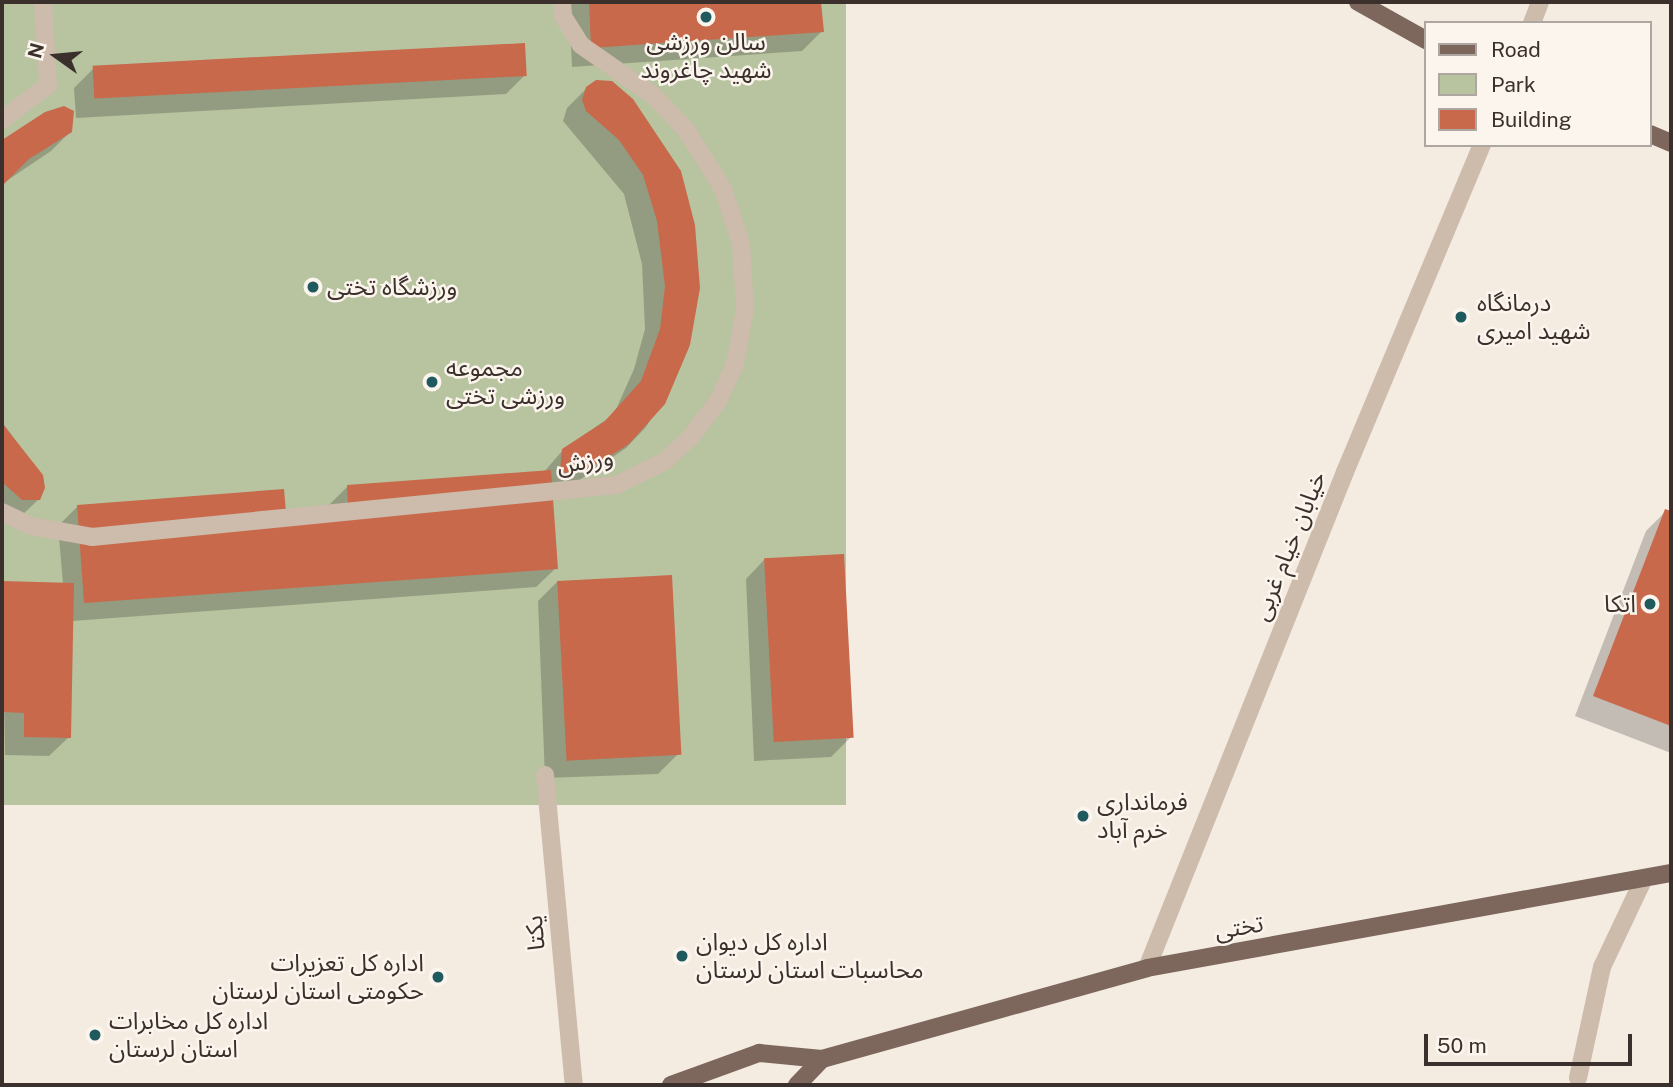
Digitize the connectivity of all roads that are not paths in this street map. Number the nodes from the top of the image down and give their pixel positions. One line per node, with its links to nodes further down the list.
1 (43, 2): 7 (street)
2 (562, 2): 11 (street, ورزش)
3 (1358, 2): 6 (main road)
4 (1540, 2): 5 (street)
5 (1533, 21)
6 (1424, 39)
7 (2, 120)
8 (1652, 135): 9 (main road)
9 (1671, 143)
10 (1481, 147): 15 (street, خیابان خیام غربی)
11 (2, 512)
12 (545, 775): 18 (street, يکتا)
13 (1671, 873): 14 (main road, تختی)
14 (1644, 878): 15 (main road, تختی); 17 (street)
15 (1147, 968): 16 (main road, تختی)
16 (822, 1059): 19 (main road); 20 (main road)
17 (1578, 1078)
18 (574, 1085)
19 (671, 1085)
20 (797, 1085)

